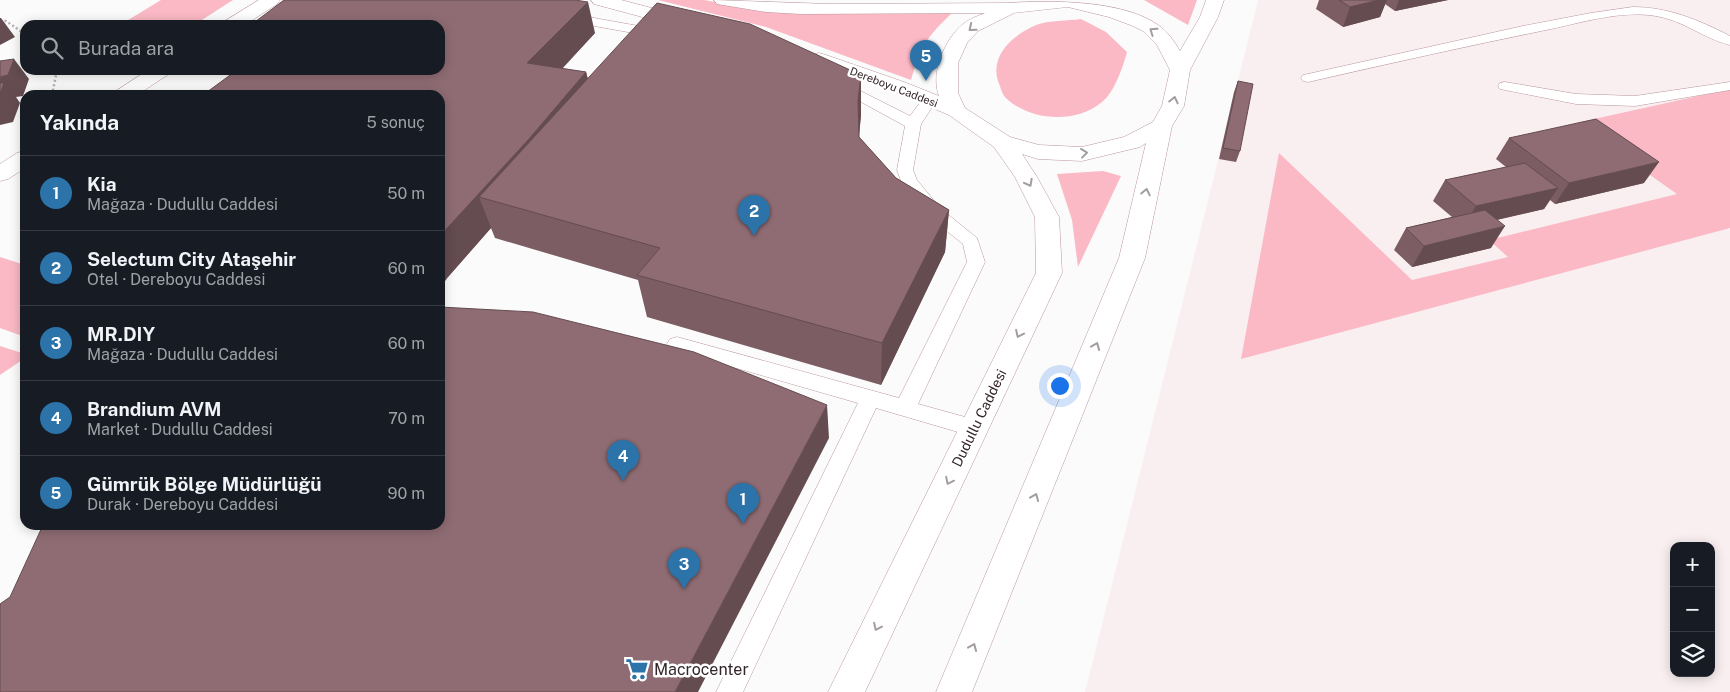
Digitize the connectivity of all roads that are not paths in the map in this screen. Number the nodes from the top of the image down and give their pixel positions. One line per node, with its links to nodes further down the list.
1 (271, 0): 10 (main road)
2 (600, 0): 11 (main road)
3 (723, 0): 7 (main road)
4 (1215, 0): 15 (main road, Dudullu Caddesi)
5 (1668, 0): 9 (lane)
6 (1071, 1): 7 (main road); 15 (main road, one-way to 6)
7 (1010, 8): 23 (main road, one-way to 23)
8 (554, 15): 12 (lane)
9 (1674, 18): 13 (lane); 17 (lane)
10 (240, 20)
11 (698, 26)
12 (679, 38)
13 (1730, 41)
14 (798, 52): 22 (main road, Dereboyu Caddesi)
15 (1180, 70): 25 (main road, Dudullu Caddesi, one-way to 15)
16 (154, 75): 21 (main road)
17 (1308, 78)
18 (826, 79): 24 (lane)
19 (1505, 86): 20 (lane)
20 (1730, 86)
21 (131, 90)
22 (929, 100): 23 (main road, Dereboyu Caddesi); 24 (lane)
23 (956, 111): 26 (main road, Dudullu Caddesi)
24 (913, 124): 31 (lane)
25 (1161, 126): 26 (main road, Dudullu Caddesi, one-way to 25); 35 (main road, Dudullu Caddesi, one-way to 25)
26 (1002, 142): 32 (main road, Dudullu Caddesi, one-way to 32)
27 (20, 161): 28 (main road)
28 (0, 174)
29 (677, 344): 30 (lane)
30 (870, 399): 31 (lane); 33 (lane)
31 (905, 408): 32 (lane)
32 (975, 428): 34 (main road, Dudullu Caddesi, one-way to 34)
33 (729, 692)
34 (846, 692)
35 (954, 692)

